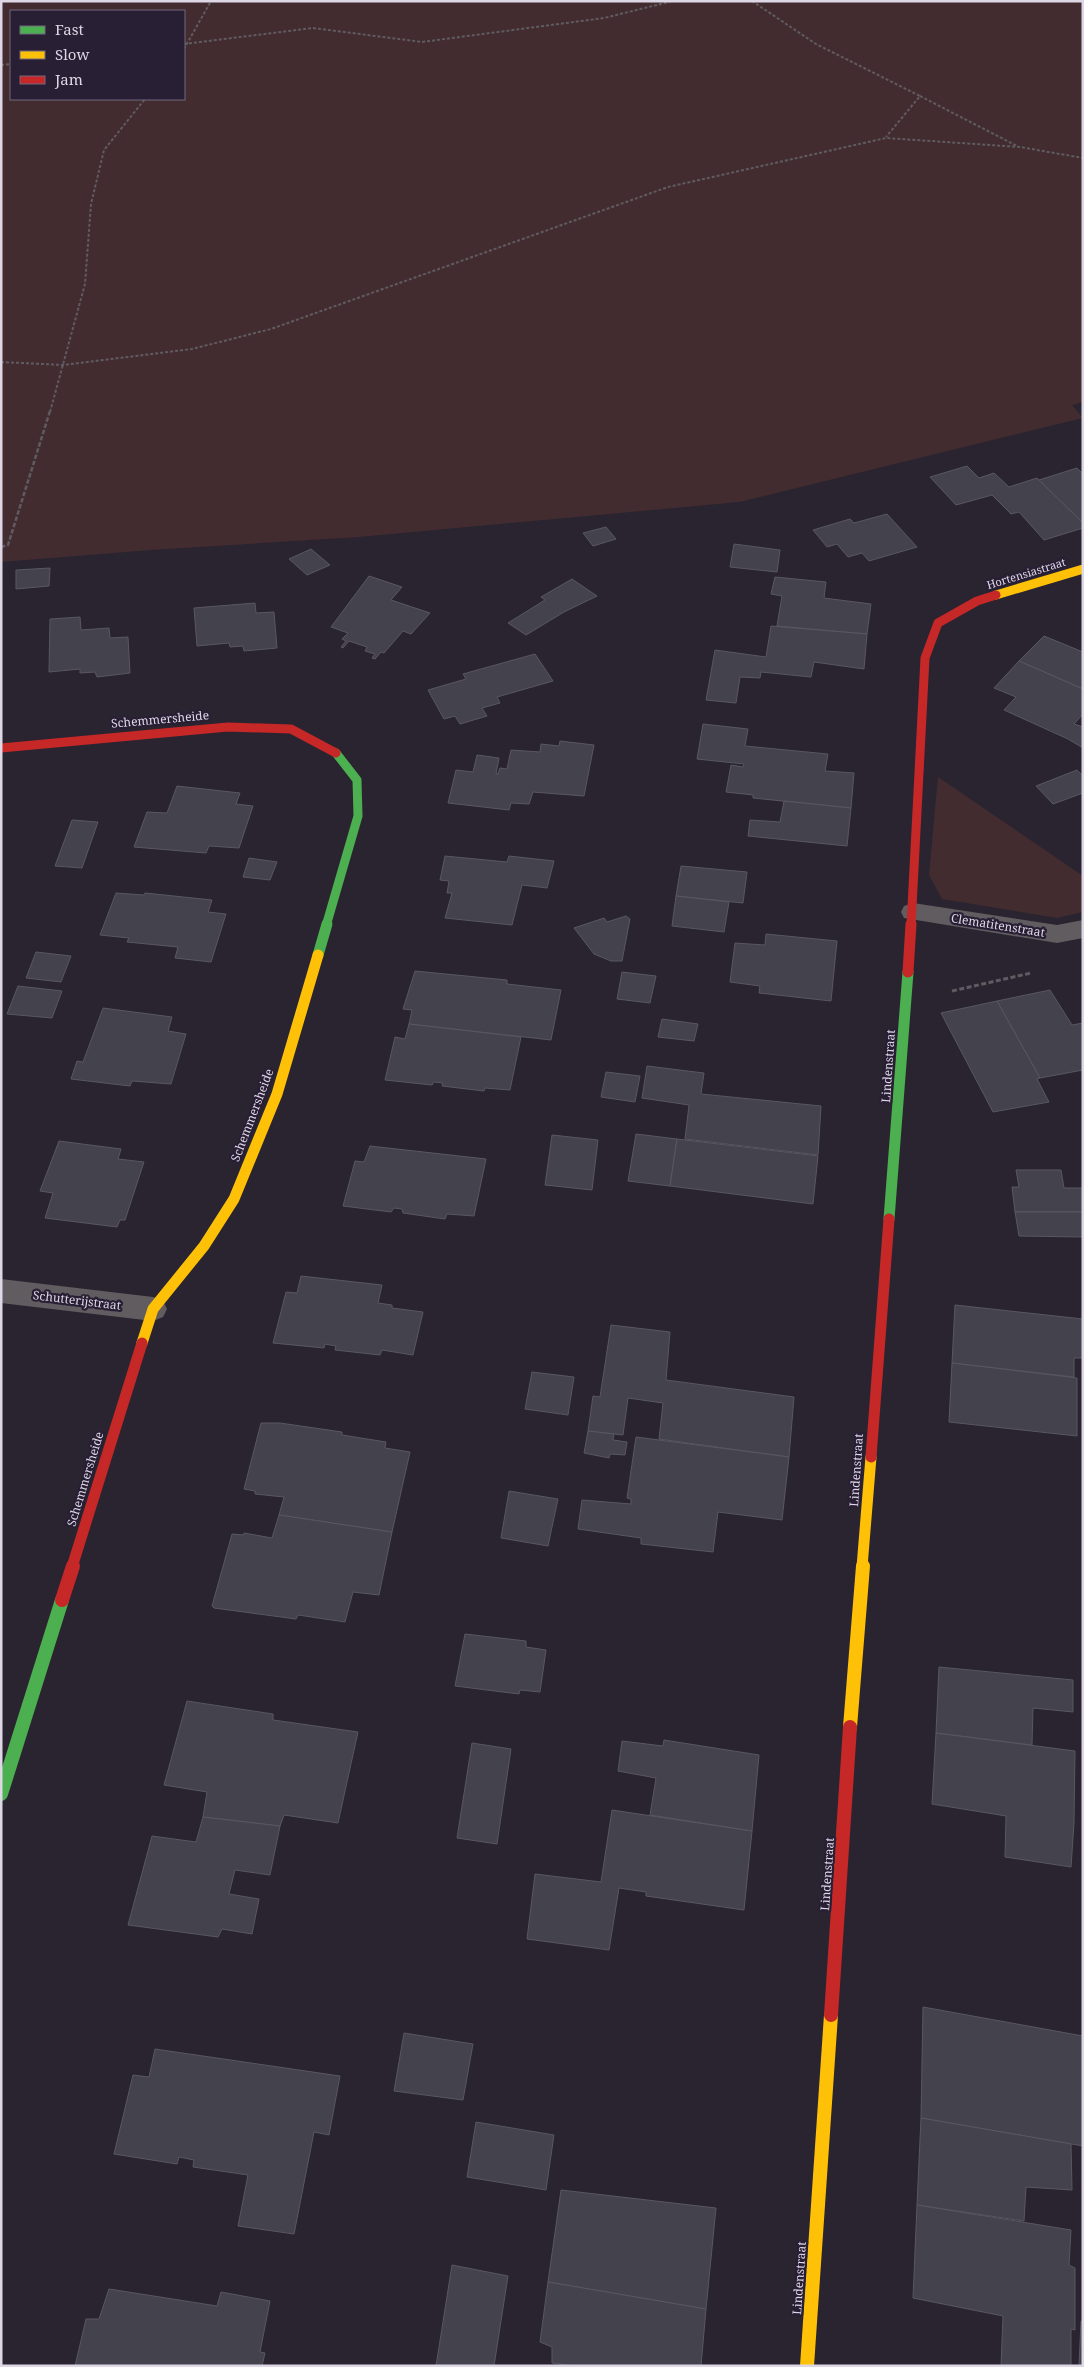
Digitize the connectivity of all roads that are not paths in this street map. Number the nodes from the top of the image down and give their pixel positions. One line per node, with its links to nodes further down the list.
1 (1083, 569): 2 (street, Hortensiastraat)
2 (977, 601): 4 (street, Lindenstraat)
3 (1, 748): 7 (street, Schemmersheide)
4 (913, 912): 5 (street, Clematitenstraat); 9 (street, Lindenstraat)
5 (1083, 929)
6 (1, 1291): 7 (street, Schutterijstraat)
7 (153, 1309): 8 (street, Schemmersheide)
8 (1, 1794)
9 (807, 2366)

